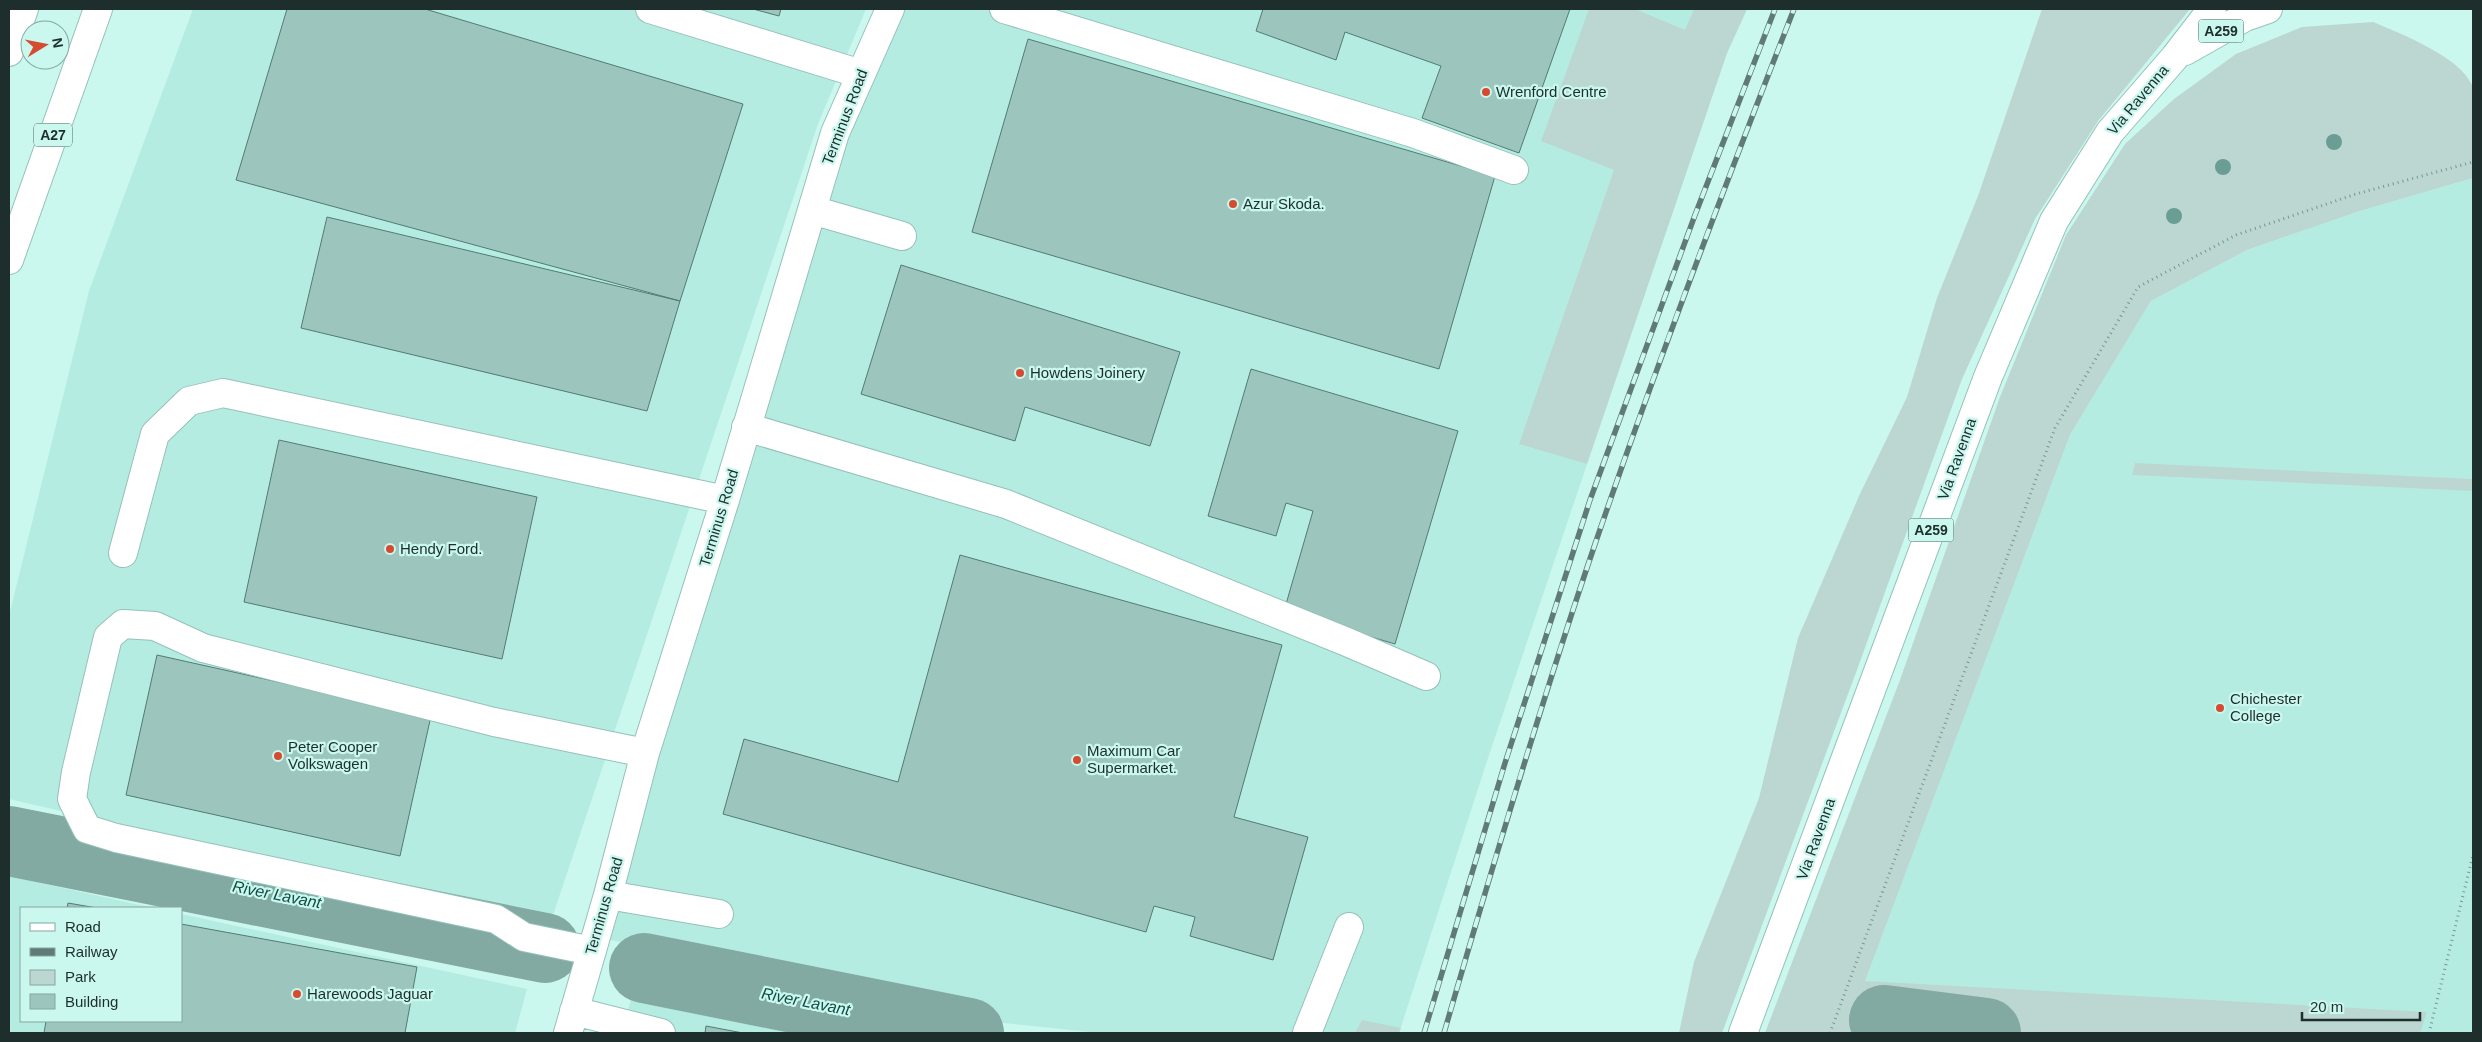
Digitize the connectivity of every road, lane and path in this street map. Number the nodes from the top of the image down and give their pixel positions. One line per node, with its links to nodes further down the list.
1 (24, 9): 8 (main road)
2 (98, 9): 15 (main road, A27)
3 (650, 9): 10 (main road)
4 (890, 9): 10 (main road, Terminus Road)
5 (1004, 9): 12 (main road)
6 (2212, 9): 9 (main road, Via Ravenna / A259)
7 (2268, 9): 9 (main road, Via Ravenna / A259)
8 (9, 52)
9 (2175, 57): 29 (main road, Via Ravenna / A259)
10 (861, 74): 13 (main road, Terminus Road)
11 (2473, 162): 30 (path)
12 (1514, 170)
13 (812, 210): 14 (main road); 16 (main road, Terminus Road)
14 (902, 236)
15 (9, 260)
16 (746, 427): 17 (main road, Terminus Road); 19 (main road)
17 (725, 500): 18 (main road); 20 (main road, Terminus Road)
18 (123, 553)
19 (1426, 676)
20 (645, 753): 22 (main road, Terminus Road); 25 (main road)
21 (2473, 854): 31 (path)
22 (608, 895): 23 (main road); 25 (main road, Terminus Road)
23 (719, 914)
24 (1349, 927): 28 (main road)
25 (592, 951): 26 (main road, Terminus Road)
26 (571, 1022): 27 (main road)
27 (661, 1033)
28 (1307, 1033)
29 (1743, 1033)
30 (1830, 1033)
31 (2428, 1033)

